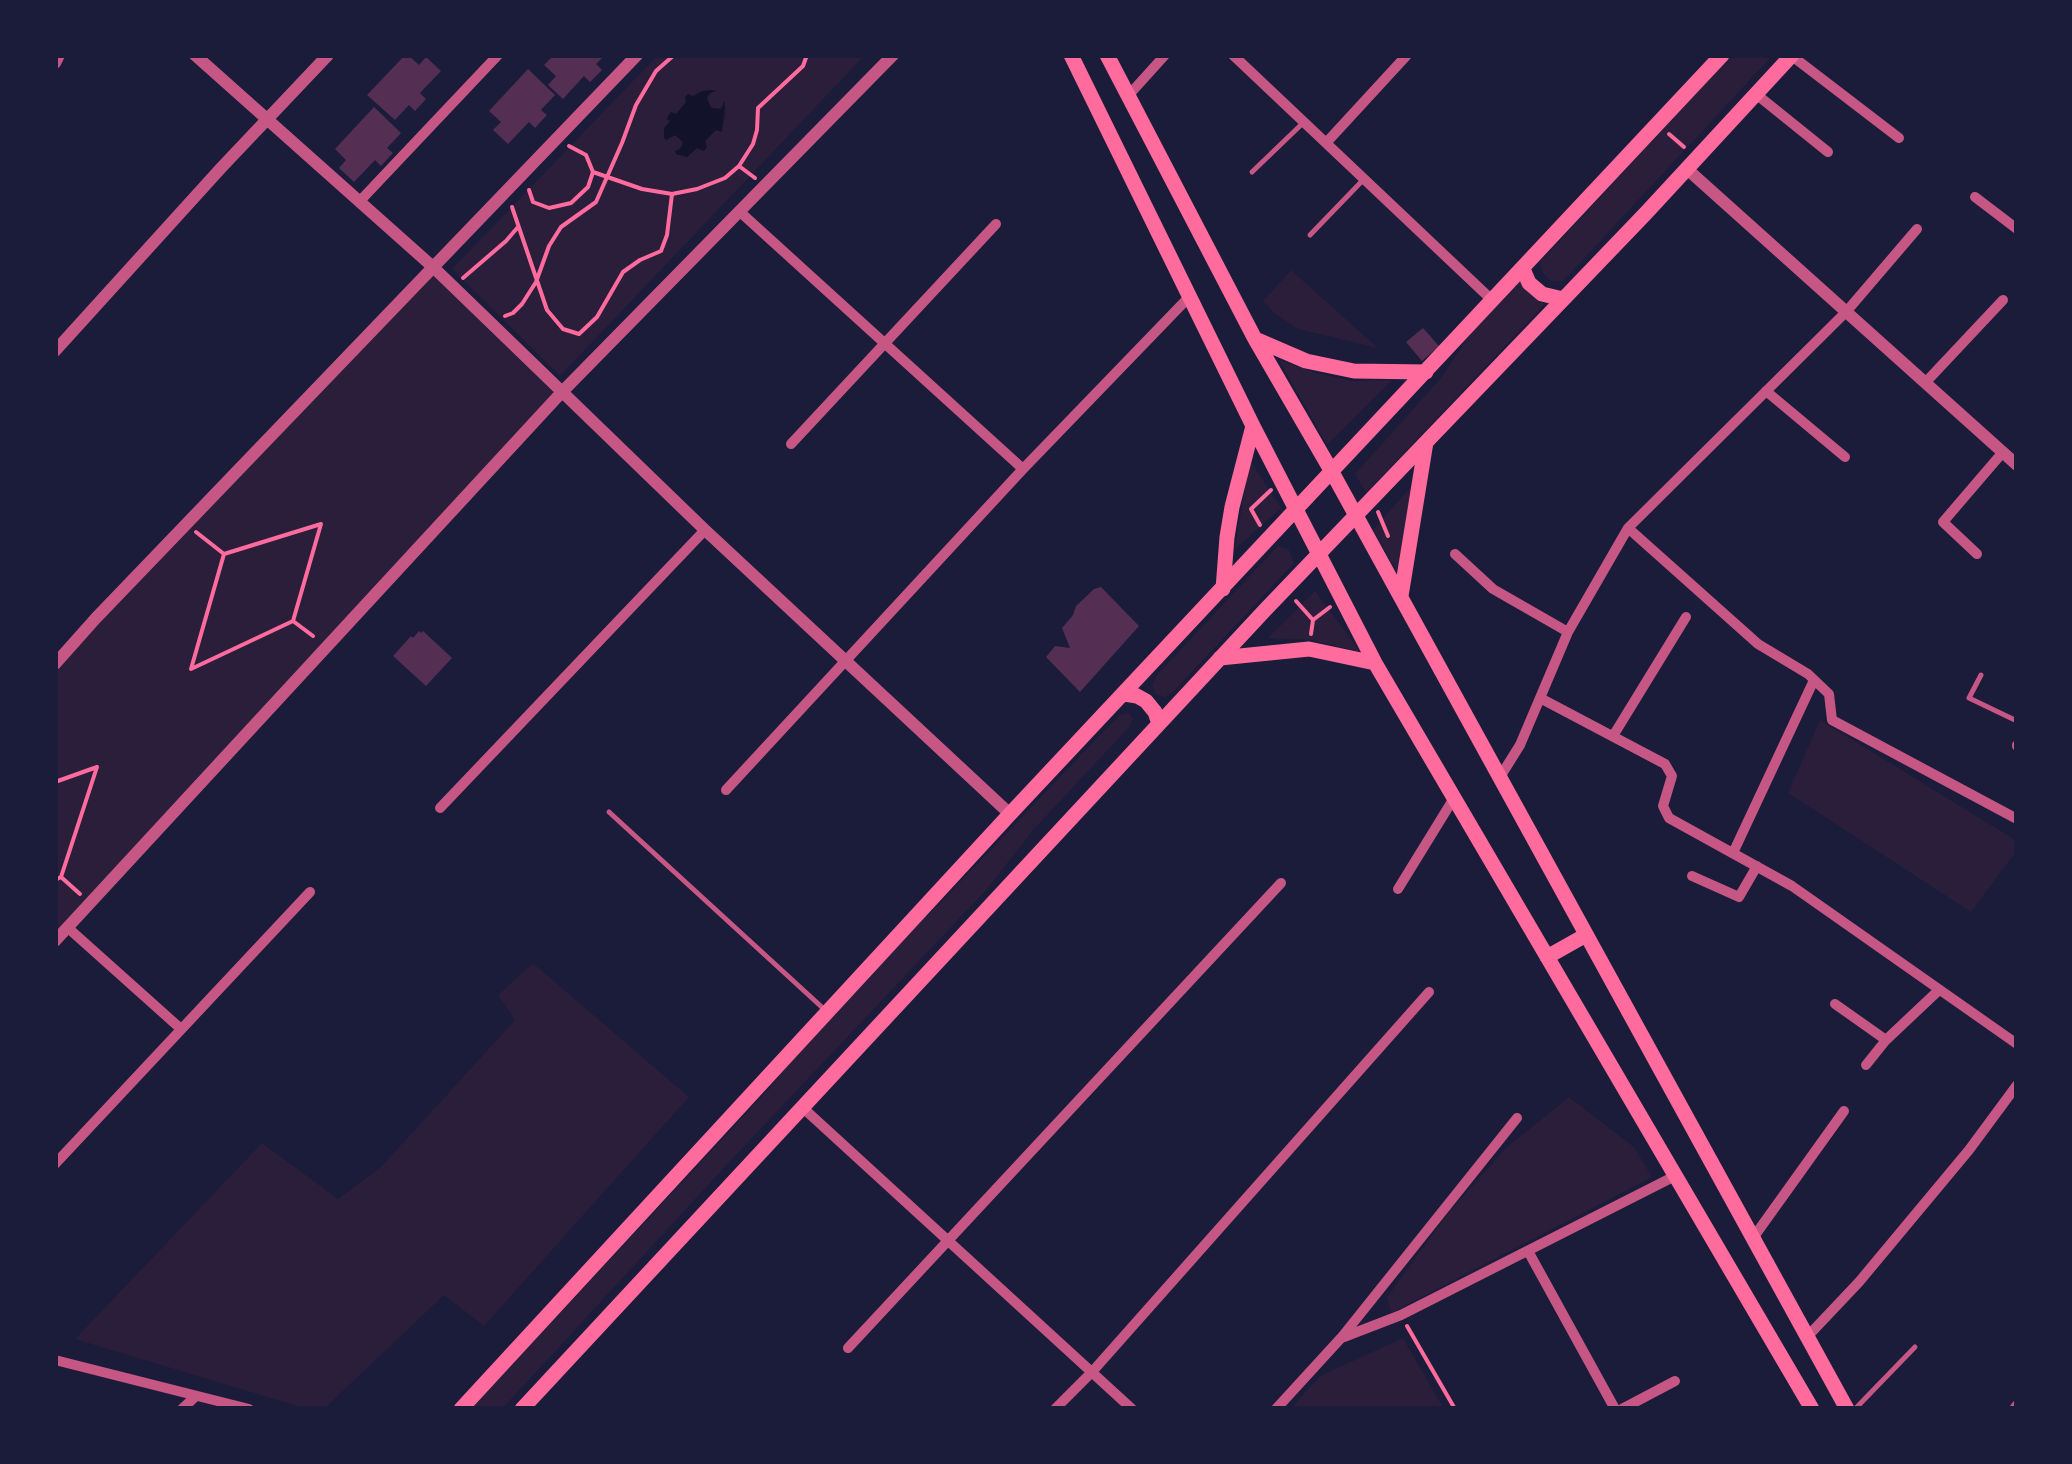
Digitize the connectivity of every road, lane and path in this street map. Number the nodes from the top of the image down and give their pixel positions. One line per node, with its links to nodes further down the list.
1 (59, 55): 16 (street)
2 (195, 55): 19 (street)
3 (328, 55): 19 (street)
4 (498, 55): 36 (street)
5 (638, 55): 44 (street)
6 (674, 55): 31 (path)
7 (807, 55): 27 (path)
8 (893, 55): 38 (street)
9 (1071, 55): 48 (main road)
10 (1107, 55): 18 (main road)
11 (1166, 55): 18 (street)
12 (1233, 55): 20 (street)
13 (1407, 55): 23 (street)
14 (1722, 55): 21 (main road)
15 (1792, 55): 17 (main road); 22 (street)
16 (55, 64)
17 (1756, 94): 25 (street); 26 (main road)
18 (1128, 96): 54 (main road)
19 (266, 120): 36 (street); 56 (street)
20 (1304, 122): 23 (street); 29 (lane)
21 (1658, 124): 26 (path); 45 (main road)
22 (1899, 138)
23 (1326, 143): 32 (street)
24 (570, 146): 28 (path)
25 (1828, 152)
26 (1692, 164): 49 (main road); 52 (street)
27 (739, 166): 30 (path); 34 (path)
28 (594, 172): 31 (path); 33 (path)
29 (1252, 172)
30 (751, 175)
31 (606, 178): 34 (path); 47 (path)
32 (1364, 179): 43 (lane); 51 (street)
33 (529, 190)
34 (672, 194): 47 (path)
35 (1974, 196): 41 (street)
36 (358, 202): 44 (street)
37 (512, 207): 40 (path)
38 (739, 211): 55 (street); 60 (street)
39 (996, 224): 55 (street)
40 (518, 227): 46 (path); 47 (path)
41 (2017, 229)
42 (1918, 230): 52 (street)
43 (1310, 235)
44 (433, 267): 60 (street); 73 (street)
45 (1522, 269): 49 (main road); 51 (main road)
46 (462, 279)
47 (536, 282): 53 (path)
48 (1190, 296): 61 (main road); 67 (street)
49 (1563, 299): 62 (main road)
50 (2003, 300): 58 (street)
51 (1492, 301): 57 (main road)
52 (1846, 312): 58 (street); 59 (street)
53 (501, 317)
54 (1255, 339): 57 (main road); 68 (main road)
55 (886, 344): 63 (street); 67 (street)
56 (55, 352)
57 (1426, 372): 68 (main road)
58 (1925, 383): 64 (street)
59 (1766, 391): 65 (street); 75 (street)
60 (560, 393): 76 (street); 91 (street)
61 (1253, 426): 70 (main road); 82 (main road)
62 (1426, 442): 71 (main road); 83 (main road)
63 (791, 444)
64 (2002, 452): 66 (street); 81 (street)
65 (1845, 456)
66 (2017, 465)
67 (1023, 469): 93 (street)
68 (1332, 472): 70 (main road); 71 (main road)
69 (1270, 491): 74 (path)
70 (1297, 510): 79 (main road); 82 (main road)
71 (1356, 515): 79 (main road); 83 (main road)
72 (1382, 521): 77 (path)
73 (186, 524): 78 (path); 94 (street)
74 (1261, 526)
75 (1628, 528): 89 (street); 97 (street)
76 (705, 530): 93 (street); 107 (street)
77 (1389, 540)
78 (224, 554): 88 (path); 88 (path)
79 (1319, 554): 92 (main road); 95 (main road)
80 (1455, 554): 89 (street)
81 (1977, 554)
82 (1223, 589): 98 (main road)
83 (1400, 596): 103 (main road)
84 (1300, 606): 87 (path)
85 (1328, 608): 87 (path)
86 (1686, 618): 102 (street)
87 (1313, 620): 90 (path)
88 (293, 622): 91 (path)
89 (1568, 632): 99 (street)
90 (1310, 640)
91 (327, 646): 118 (street)
92 (1220, 658): 95 (main road); 101 (main road)
93 (846, 662): 105 (street); 109 (street)
94 (55, 664)
95 (1375, 664): 106 (main road)
96 (1981, 676): 100 (lane)
97 (1814, 680): 110 (street); 111 (street)
98 (1124, 694): 101 (main road); 109 (main road)
99 (1540, 698): 102 (street); 103 (street)
100 (2017, 721)
101 (1159, 724): 132 (main road)
102 (1613, 736): 111 (street)
103 (1500, 777): 120 (main road)
104 (55, 782): 114 (path)
105 (726, 790)
106 (1454, 798): 116 (street); 122 (main road)
107 (440, 808)
108 (609, 812): 126 (lane)
109 (1010, 814): 126 (main road)
110 (2017, 819)
111 (1733, 853): 112 (street)
112 (1757, 866): 113 (street); 123 (street)
113 (1692, 876)
114 (58, 878): 118 (path)
115 (1282, 883): 138 (street)
116 (1398, 889)
117 (310, 892): 127 (street)
118 (90, 903): 119 (street)
119 (67, 928): 121 (street); 127 (street)
120 (1586, 935): 122 (main road); 137 (main road)
121 (55, 941)
122 (1547, 957): 136 (main road)
123 (1939, 990): 128 (street); 129 (street)
124 (1428, 992): 146 (street)
125 (1835, 1004): 128 (street)
126 (828, 1012): 152 (main road)
127 (182, 1030): 135 (street)
128 (1886, 1040): 130 (street)
129 (2017, 1044)
130 (1866, 1065)
131 (2017, 1086): 141 (street)
132 (802, 1107): 138 (street); 149 (main road)
133 (1844, 1111): 137 (street)
134 (1517, 1118): 142 (street)
135 (55, 1164)
136 (1676, 1176): 139 (street); 158 (main road)
137 (1753, 1238): 141 (main road)
138 (949, 1242): 144 (street); 146 (street)
139 (1528, 1250): 140 (street); 157 (street)
140 (1401, 1315): 142 (street); 156 (path)
141 (1807, 1337): 159 (main road)
142 (1341, 1338): 155 (street)
143 (1916, 1346): 160 (lane)
144 (848, 1348)
145 (55, 1360): 148 (street)
146 (1092, 1372): 153 (street); 154 (street)
147 (1675, 1382): 157 (street)
148 (196, 1396): 150 (street); 151 (street)
149 (531, 1406)
150 (182, 1409)
151 (250, 1409)
152 (461, 1409)
153 (1055, 1409)
154 (1132, 1409)
155 (1276, 1409)
156 (1455, 1409)
157 (1618, 1409)
158 (1812, 1409)
159 (1847, 1409)
160 (1855, 1409)

